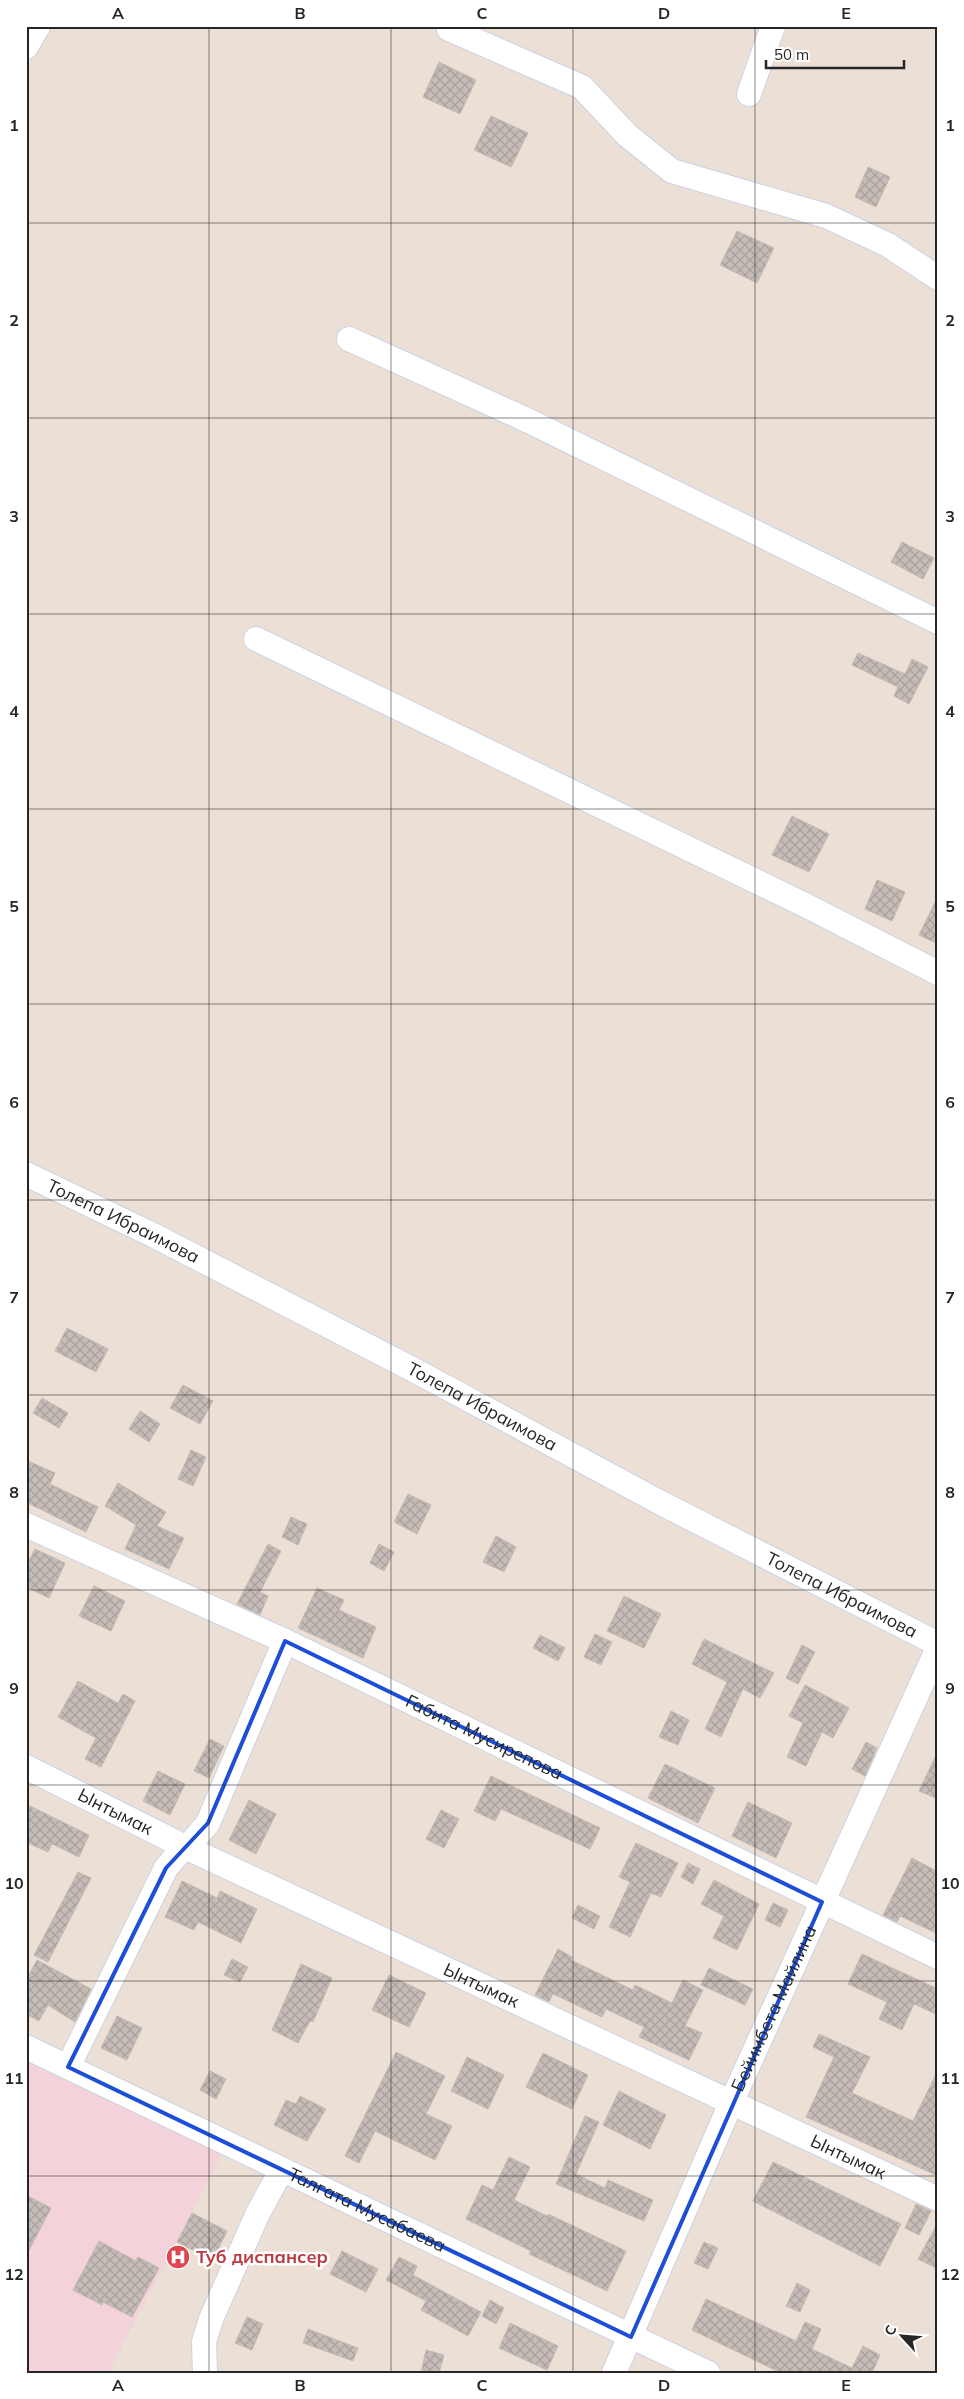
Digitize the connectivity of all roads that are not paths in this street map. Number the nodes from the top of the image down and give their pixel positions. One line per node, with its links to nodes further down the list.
1 (38, 26): 4 (street)
2 (773, 26): 5 (street)
3 (450, 29): 6 (street)
4 (26, 47)
5 (749, 94)
6 (938, 278)
7 (349, 339): 8 (street)
8 (938, 622)
9 (256, 639): 10 (street)
10 (938, 973)
11 (26, 1174): 14 (street, Толепа Ибраимова)
12 (26, 1525): 13 (street, Габита Мусирепова)
13 (285, 1640): 17 (street); 18 (street, Габита Мусирепова)
14 (938, 1644)
15 (938, 1648): 18 (street, Бейимбета Майлина)
16 (26, 1767): 17 (street, Ынтымак)
17 (186, 1848): 21 (street); 22 (street, Ынтымак)
18 (822, 1902): 19 (street, Габита Мусирепова); 22 (street, Бейимбета Майлина)
19 (938, 1957)
20 (26, 2047): 21 (street, Талгата Мусабаева)
21 (68, 2067): 23 (street, Талгата Мусабаева)
22 (731, 2104): 24 (street, Ынтымак); 25 (street, Бейимбета Майлина)
23 (282, 2171): 25 (street, Талгата Мусабаева); 26 (street)
24 (938, 2199)
25 (631, 2337): 27 (street, Бейимбета Майлина); 28 (street, Талгата Мусабаева)
26 (204, 2371)
27 (614, 2373)
28 (708, 2373)

